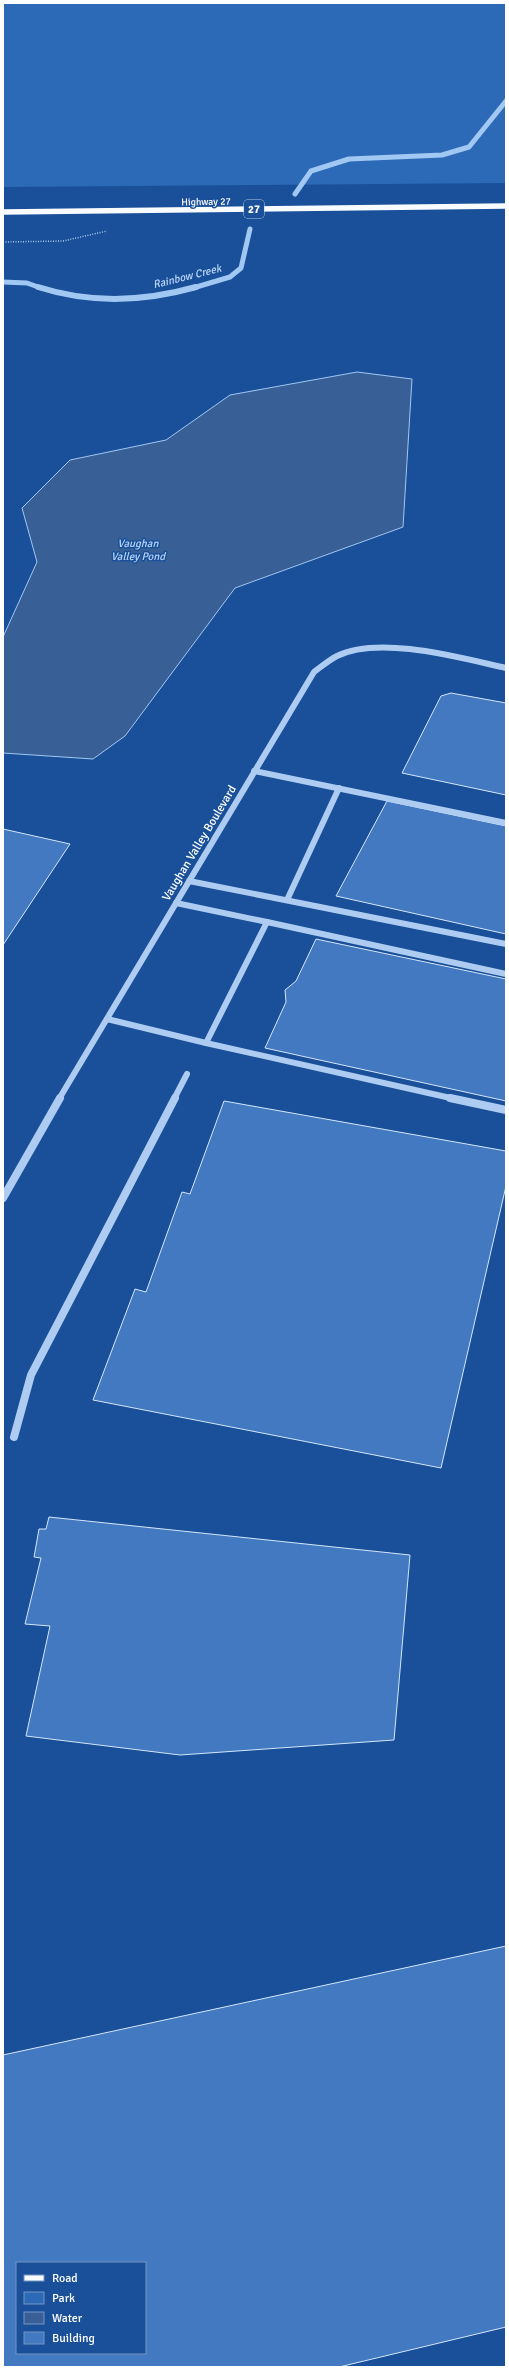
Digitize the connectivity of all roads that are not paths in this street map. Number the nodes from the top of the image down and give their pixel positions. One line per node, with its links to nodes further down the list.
1 (506, 206): 2 (main road, Highway 27 / 27)
2 (3, 212)
3 (506, 668): 4 (street, Vaughan Valley Boulevard)
4 (254, 772): 5 (street); 7 (street, Vaughan Valley Boulevard)
5 (339, 788): 6 (street); 8 (street)
6 (506, 823)
7 (189, 881): 8 (street); 9 (street, Vaughan Valley Boulevard)
8 (287, 900): 11 (street)
9 (176, 903): 10 (street); 13 (street, Vaughan Valley Boulevard)
10 (267, 922): 12 (street); 14 (street)
11 (506, 944)
12 (506, 974)
13 (106, 1019): 14 (street); 17 (street, Vaughan Valley Boulevard)
14 (206, 1043): 16 (street)
15 (188, 1074): 18 (street)
16 (506, 1110)
17 (3, 1198)
18 (14, 1437)

